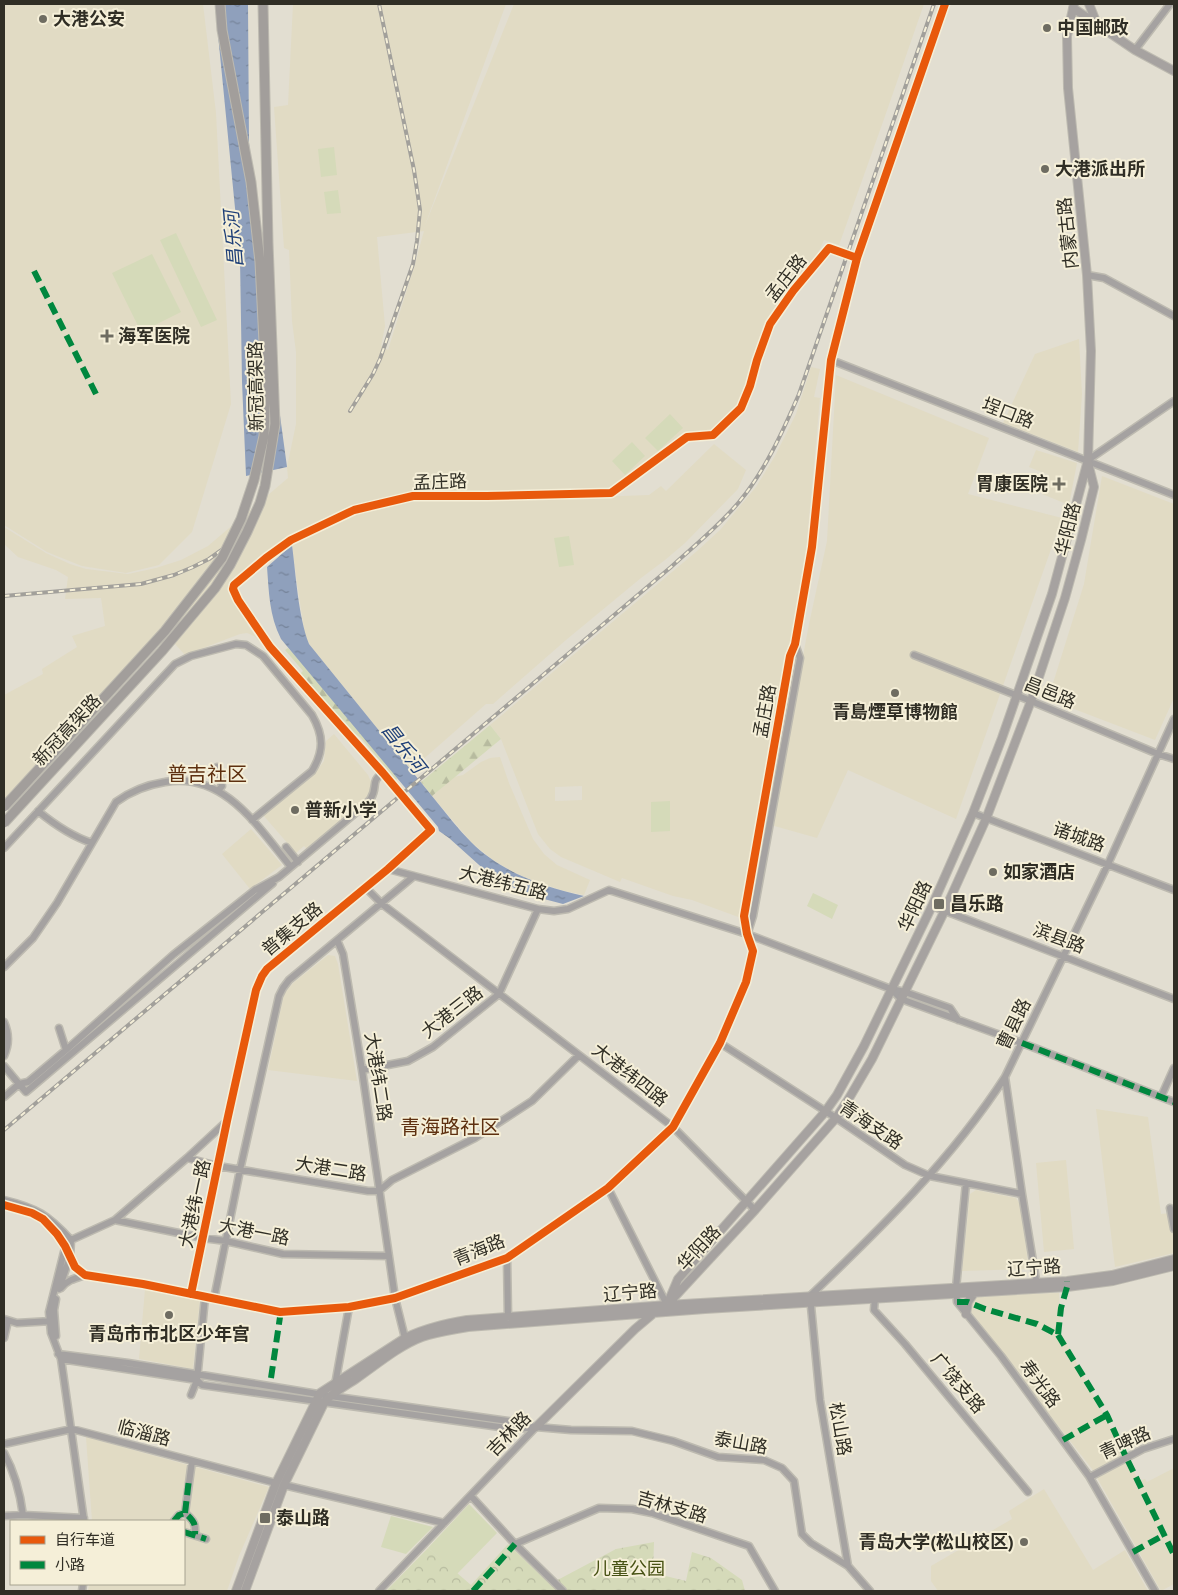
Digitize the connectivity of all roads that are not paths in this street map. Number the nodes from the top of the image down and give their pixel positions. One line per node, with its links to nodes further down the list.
1 (220, 4): 27 (highway, 新冠高架路, bridge)
2 (263, 4): 32 (highway, 新冠高架路, bridge)
3 (945, 4): 10 (street, 孟庄路)
4 (1089, 4): 7 (main road)
5 (1170, 4): 8 (street)
6 (1074, 6): 7 (main road); 11 (main road, 内蒙古路)
7 (1097, 24): 8 (main road)
8 (1135, 50): 9 (main road)
9 (1174, 71)
10 (857, 258): 13 (street, 孟庄路); 25 (street, 孟庄路)
11 (1088, 275): 12 (street); 15 (main road, 内蒙古路)
12 (1174, 316)
13 (831, 360): 15 (street, 埕口路); 17 (street, 孟庄路)
14 (1174, 401): 15 (street)
15 (1088, 460): 16 (street, 埕口路); 19 (main road, 华阳路); 20 (main road, 华阳路)
16 (1174, 495)
17 (795, 644): 48 (street, 孟庄路); 48 (street, 孟庄路)
18 (914, 655): 19 (street, 昌邑路)
19 (1017, 696): 20 (street, 昌邑路); 29 (main road, 华阳路)
20 (1031, 701): 22 (street, 昌邑路); 30 (main road, 华阳路)
21 (1174, 719): 22 (street, 曹县路)
22 (1158, 754): 23 (street, 昌邑路); 37 (street, 曹县路)
23 (1174, 759)
24 (217, 767): 26 (street)
25 (383, 773): 36 (street); 39 (street, 孟庄路)
26 (218, 791): 31 (street); 33 (street)
27 (4, 807)
28 (38, 811): 31 (street); 33 (street); 35 (street)
29 (973, 813): 30 (street, 诸城路); 45 (main road, 华阳路)
30 (986, 819): 37 (street, 诸城路); 47 (main road, 华阳路)
31 (252, 820): 38 (street)
32 (4, 823)
33 (92, 843): 51 (street)
34 (286, 847): 36 (street)
35 (4, 848)
36 (298, 862): 38 (street)
37 (1108, 864): 43 (street, 诸城路); 50 (street, 曹县路)
38 (291, 867): 41 (street)
39 (388, 868): 40 (street, 大港纬五路); 42 (street, 普集支路)
40 (414, 876): 44 (street, 大港纬一路); 46 (street, 大港纬五路)
41 (279, 877): 60 (street); 67 (street)
42 (365, 887): 44 (street, 大港纬四路); 73 (street, 普集支路)
43 (1174, 890)
44 (382, 904): 49 (street, 大港纬一路); 53 (street, 大港纬四路)
45 (932, 906): 47 (street, 滨县路); 52 (main road, 华阳路)
46 (538, 909): 48 (street, 大港纬五路); 53 (street, 大港三路)
47 (945, 910): 50 (street, 滨县路); 54 (main road, 华阳路)
48 (747, 934): 52 (street); 58 (street, 青海路)
49 (337, 940): 65 (street, 大港纬二路); 77 (street, 大港纬一路)
50 (1064, 956): 55 (street, 滨县路); 59 (street, 曹县路)
51 (4, 967)
52 (891, 989): 54 (street); 71 (main road, 华阳路)
53 (499, 994): 61 (street, 大港纬四路); 65 (street, 大港三路)
54 (903, 995): 59 (street); 72 (main road, 华阳路)
55 (1174, 999)
56 (4, 1022): 62 (street)
57 (59, 1028): 60 (street)
58 (720, 1043): 71 (street, 青海支路); 74 (street, 青海路)
59 (1022, 1043): 66 (street, 曹县路); 69 (street)
60 (66, 1050): 67 (street)
61 (579, 1054): 74 (street, 大港纬四路); 81 (street, 大港二路)
62 (4, 1056)
63 (4, 1066): 67 (street)
64 (1174, 1068): 69 (street)
65 (362, 1070): 81 (street, 大港纬二路)
66 (1005, 1077): 78 (street, 曹县路); 82 (street)
67 (19, 1084): 68 (street)
68 (4, 1097)
69 (1161, 1097): 70 (street)
70 (1174, 1102)
71 (825, 1112): 72 (street, 青海支路); 84 (main road, 华阳路)
72 (836, 1118): 78 (street, 青海支路); 87 (main road, 华阳路)
73 (227, 1121): 75 (street); 76 (street, 大港纬一路)
74 (673, 1127): 80 (street, 青海路); 84 (street, 大港纬四路)
75 (187, 1158): 76 (street, 大港二路); 88 (street)
76 (218, 1166): 77 (street, 大港二路); 90 (street, 大港纬一路)
77 (240, 1170): 81 (street, 大港二路); 92 (street, 大港纬一路)
78 (930, 1176): 79 (street, 青海支路); 109 (street, 曹县路)
79 (966, 1183): 82 (street, 青海支路); 101 (street)
80 (608, 1188): 96 (street, 青海路); 110 (street)
81 (379, 1191): 94 (street, 大港纬二路)
82 (1022, 1194): 100 (street)
83 (4, 1200): 91 (street)
84 (747, 1202): 87 (street, 大港纬四路); 110 (main road, 华阳路)
85 (4, 1205): 93 (street)
86 (1170, 1208): 89 (street)
87 (755, 1210): 110 (main road, 华阳路)
88 (115, 1220): 90 (street, 大港一路); 91 (street)
89 (1174, 1229)
90 (203, 1238): 92 (street, 大港一路); 104 (street, 大港纬一路)
91 (72, 1240): 93 (street); 95 (street)
92 (226, 1241): 94 (street, 大港一路); 108 (street, 大港纬一路)
93 (65, 1246): 95 (street); 115 (street)
94 (389, 1256): 107 (street, 大港纬二路)
95 (70, 1257): 99 (street); 102 (street)
96 (507, 1258): 107 (street, 青海路); 114 (street)
97 (1174, 1259): 100 (main road, 辽宁路)
98 (1174, 1266): 100 (main road, 辽宁路)
99 (85, 1275): 102 (street); 104 (street, 青海路)
100 (1037, 1286): 101 (main road, 辽宁路); 103 (main road, 辽宁路)
101 (956, 1291): 103 (main road, 辽宁路); 105 (main road, 辽宁路); 113 (street, 寿光路)
102 (57, 1293): 115 (street)
103 (974, 1293): 113 (main road)
104 (191, 1294): 106 (street, 青海路)
105 (875, 1296): 109 (main road, 辽宁路); 135 (street, 广饶支路)
106 (205, 1297): 108 (street, 青海路); 122 (street)
107 (395, 1298): 111 (street, 青海路); 120 (street, 大港纬二路)
108 (214, 1299): 111 (street, 青海路)
109 (811, 1299): 110 (main road, 辽宁路); 112 (main road, 辽宁路); 147 (street, 松山路)
110 (667, 1305): 112 (main road, 吉林路); 114 (main road, 辽宁路)
111 (349, 1307): 123 (street)
112 (654, 1313): 125 (main road, 辽宁路); 126 (main road, 吉林路)
113 (966, 1314): 132 (street, 寿光路)
114 (508, 1318): 120 (main road, 辽宁路)
115 (52, 1319): 116 (street); 117 (street); 118 (street); 121 (street)
116 (6, 1320): 117 (street); 119 (street)
117 (36, 1322): 118 (street)
118 (51, 1333): 121 (street)
119 (4, 1338)
120 (406, 1338): 123 (main road, 辽宁路)
121 (60, 1356): 122 (street, 泰山路); 127 (street)
122 (197, 1378): 124 (street); 125 (street, 泰山路)
123 (336, 1383): 125 (main road, 辽宁路)
124 (191, 1395)
125 (323, 1398): 126 (street, 泰山路); 133 (main road, 辽宁路); 134 (main road, 辽宁路)
126 (536, 1427): 136 (street, 吉林路); 147 (street, 泰山路)
127 (72, 1430): 129 (street, 临淄路); 131 (street, 临淄路); 140 (street)
128 (1174, 1439): 132 (street, 青啤路)
129 (4, 1444)
130 (4, 1453): 138 (street)
131 (192, 1461): 133 (street, 临淄路); 137 (street)
132 (1090, 1477): 154 (street, 寿光路)
133 (276, 1483): 148 (main road, 辽宁路)
134 (284, 1485): 142 (street); 149 (main road, 辽宁路)
135 (1028, 1492)
136 (471, 1496): 142 (street, 吉林路); 146 (street)
137 (185, 1513): 141 (street); 144 (street)
138 (23, 1514): 139 (street); 140 (street)
139 (4, 1516)
140 (84, 1519)
141 (175, 1520)
142 (444, 1523): 150 (street, 吉林路)
143 (185, 1532): 144 (street)
144 (196, 1534): 145 (street)
145 (206, 1538)
146 (515, 1544): 151 (street); 152 (street, 吉林支路)
147 (848, 1566): 153 (street, 泰山路)
148 (236, 1591)
149 (245, 1591)
150 (379, 1591)
151 (563, 1591)
152 (774, 1591)
153 (870, 1591)
154 (1155, 1591)

